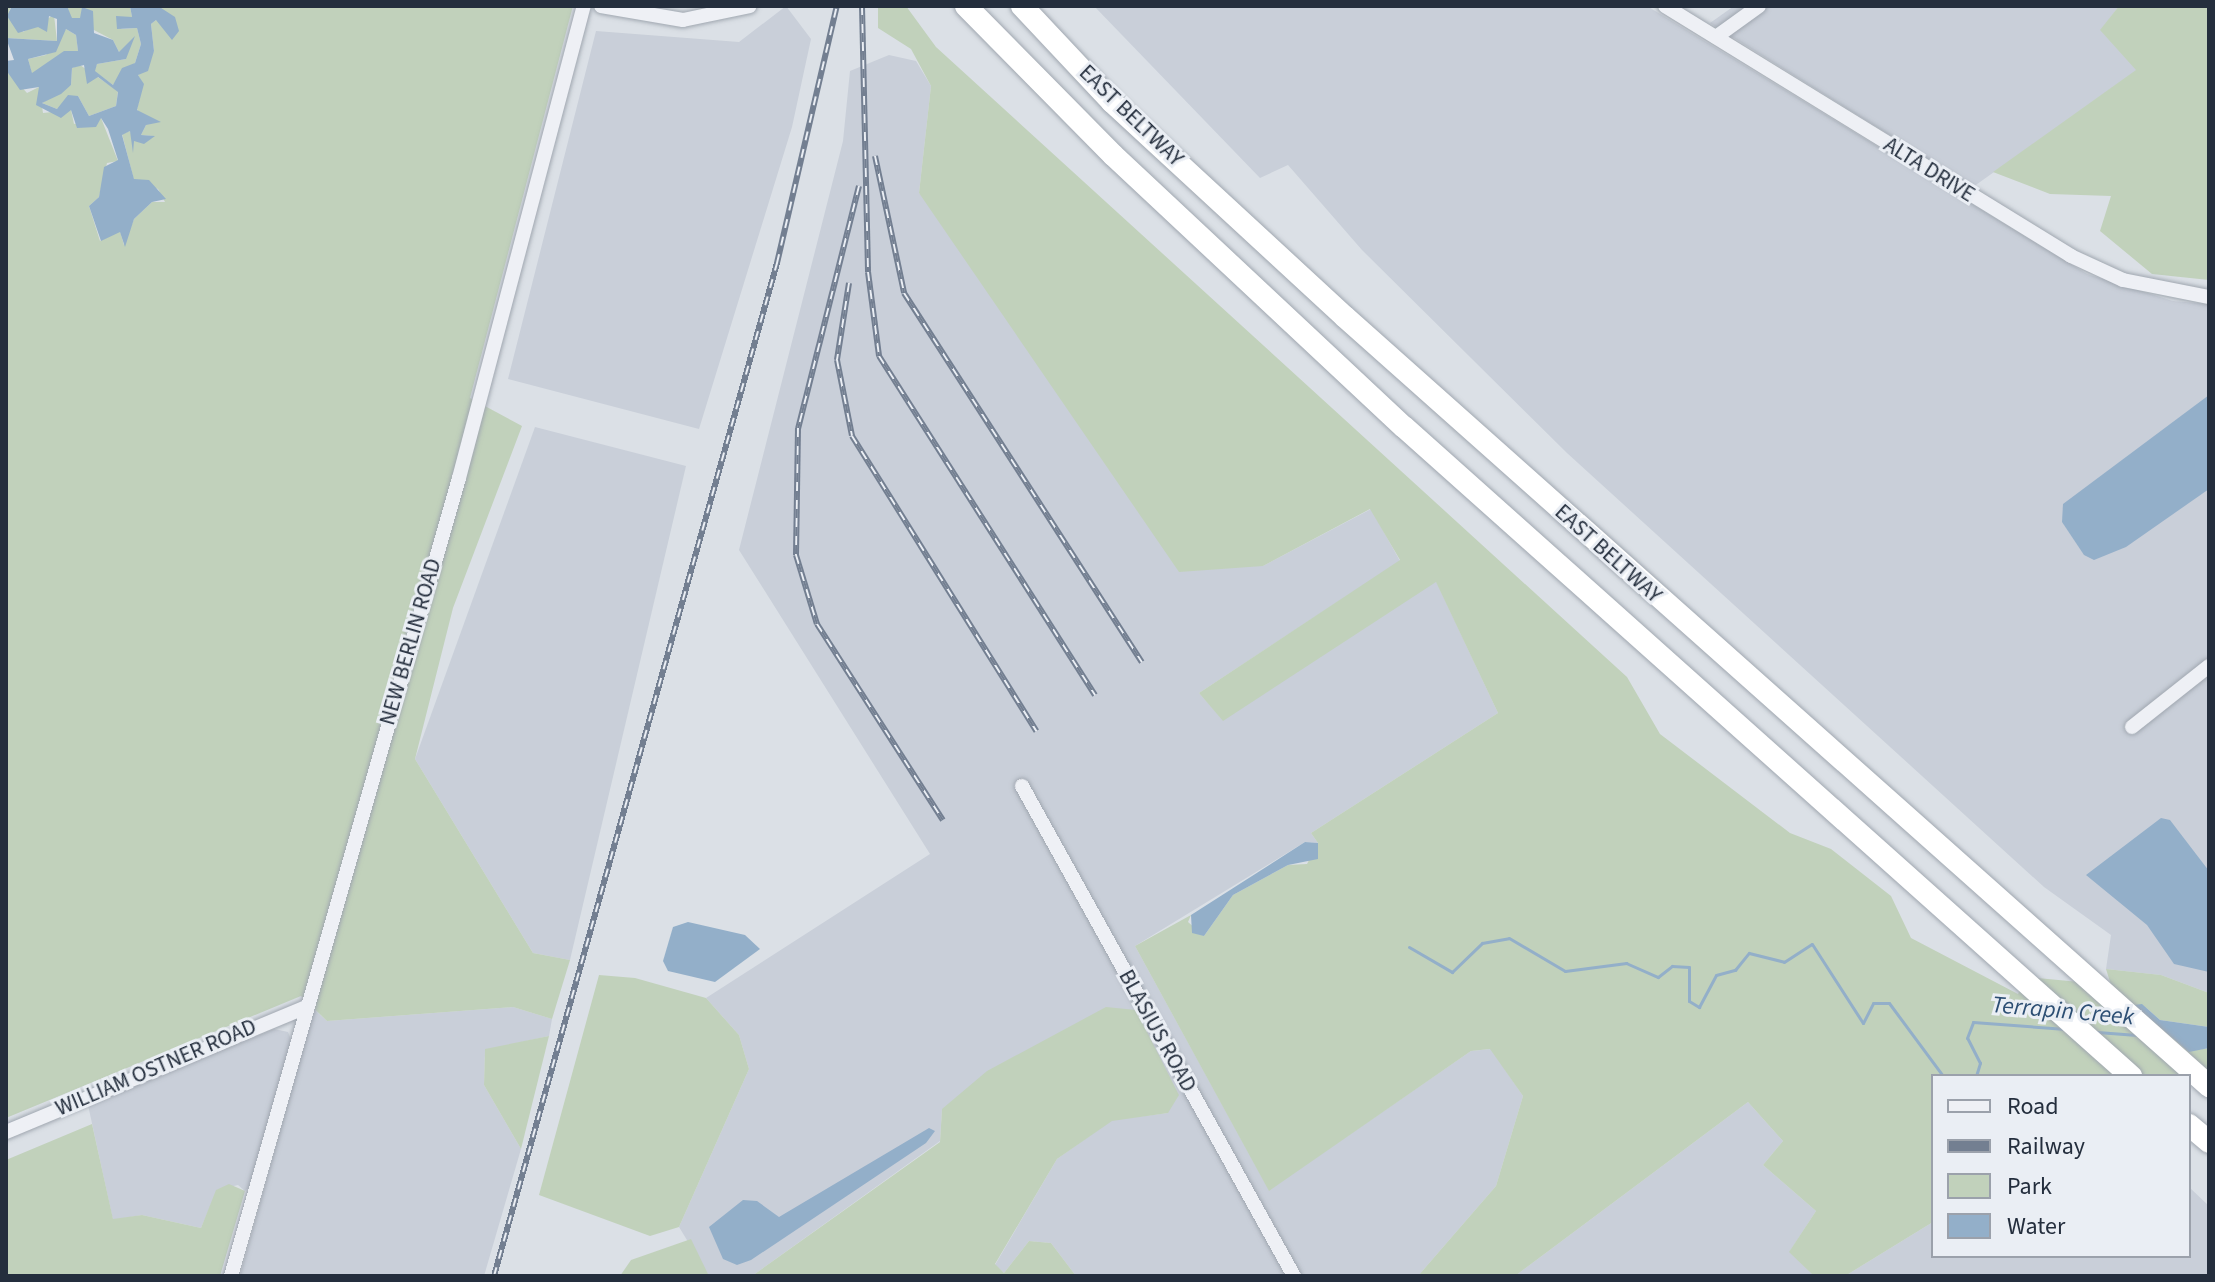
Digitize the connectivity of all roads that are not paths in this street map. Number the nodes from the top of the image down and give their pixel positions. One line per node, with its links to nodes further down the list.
1 (584, 6): 13 (street, NEW BERLIN ROAD)
2 (601, 6): 3 (street)
3 (750, 6)
4 (966, 6): 14 (highway, EAST BELTWAY)
5 (1022, 6): 15 (highway, EAST BELTWAY)
6 (1665, 6): 8 (street, ALTA DRIVE)
7 (1759, 6): 8 (street)
8 (1716, 37): 9 (street, ALTA DRIVE)
9 (2209, 297)
10 (2209, 666): 11 (street)
11 (2132, 727)
12 (1022, 786): 20 (street, BLASIUS ROAD)
13 (307, 1007): 17 (street, WILLIAM OSTNER ROAD); 19 (street, NEW BERLIN ROAD)
14 (2129, 1074)
15 (2209, 1086)
16 (2191, 1127): 18 (highway)
17 (6, 1132)
18 (2209, 1142)
19 (231, 1276)
20 (1294, 1276)

